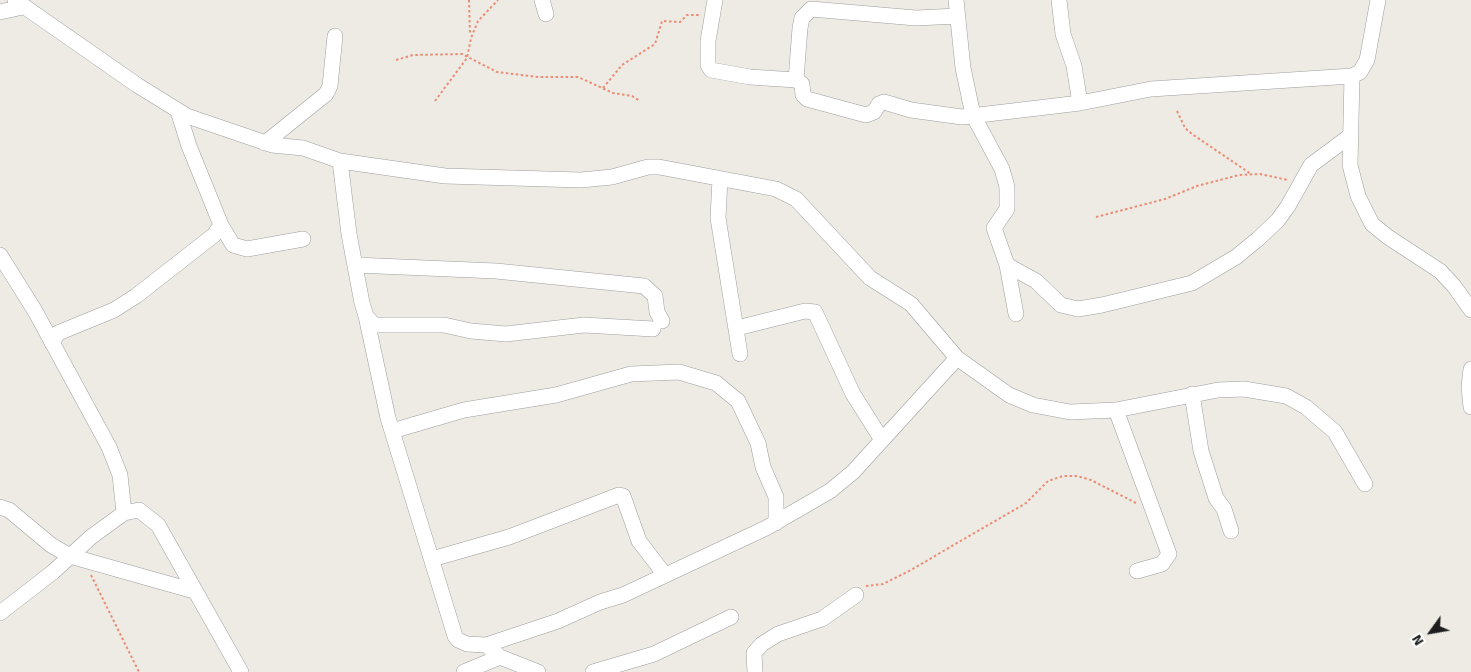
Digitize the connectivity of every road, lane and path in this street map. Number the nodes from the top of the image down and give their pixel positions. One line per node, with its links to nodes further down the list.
1 (469, 0): 12 (path)
2 (498, 0): 12 (path)
3 (715, 0): 10 (street)
4 (956, 0): 9 (street)
5 (1059, 0): 20 (street)
6 (1380, 2): 15 (street)
7 (19, 3): 8 (street); 21 (street)
8 (0, 12)
9 (957, 16): 16 (street); 23 (street)
10 (712, 17): 16 (street); 17 (path)
11 (335, 36): 25 (street)
12 (470, 38): 13 (path)
13 (468, 56): 14 (path); 17 (path); 18 (path)
14 (396, 60)
15 (1352, 76): 20 (street); 24 (street)
16 (796, 80): 23 (street)
17 (602, 89): 19 (path)
18 (435, 100)
19 (640, 102)
20 (1080, 103): 23 (street)
21 (178, 111): 25 (street); 31 (street)
22 (1177, 111): 27 (path)
23 (973, 115): 35 (street)
24 (1350, 136): 29 (street); 36 (street)
25 (265, 142): 26 (street)
26 (340, 161): 28 (street); 34 (street)
27 (1251, 174): 29 (path); 30 (path)
28 (720, 179): 39 (street); 42 (street)
29 (1300, 183): 35 (street)
30 (1096, 217)
31 (221, 226): 32 (street); 40 (street)
32 (303, 239)
33 (0, 255): 40 (street)
34 (354, 265): 38 (street); 38 (street)
35 (1007, 265): 37 (street)
36 (1471, 310)
37 (1016, 314)
38 (366, 316): 47 (street)
39 (737, 328): 41 (street); 48 (street)
40 (52, 343): 52 (street)
41 (740, 354)
42 (957, 358): 46 (street); 48 (street)
43 (1471, 370): 45 (street)
44 (1192, 394): 46 (street); 49 (street); 54 (street)
45 (1471, 407)
46 (1116, 410): 51 (street)
47 (392, 431): 53 (street); 56 (street)
48 (882, 440): 53 (street)
49 (1365, 484)
50 (0, 507): 55 (street)
51 (1152, 508): 57 (street); 60 (path)
52 (124, 513): 55 (street); 59 (street)
53 (776, 522): 58 (street)
54 (1232, 531)
55 (76, 557): 59 (street); 61 (street); 65 (path)
56 (432, 559): 58 (street); 63 (street)
57 (1137, 571)
58 (665, 575): 63 (street)
59 (194, 591): 66 (street)
60 (861, 591): 70 (street)
61 (0, 613)
62 (731, 617): 69 (street)
63 (486, 644): 64 (street)
64 (500, 657): 67 (street); 68 (street)
65 (139, 672)
66 (241, 672)
67 (464, 672)
68 (538, 672)
69 (593, 672)
70 (755, 672)

